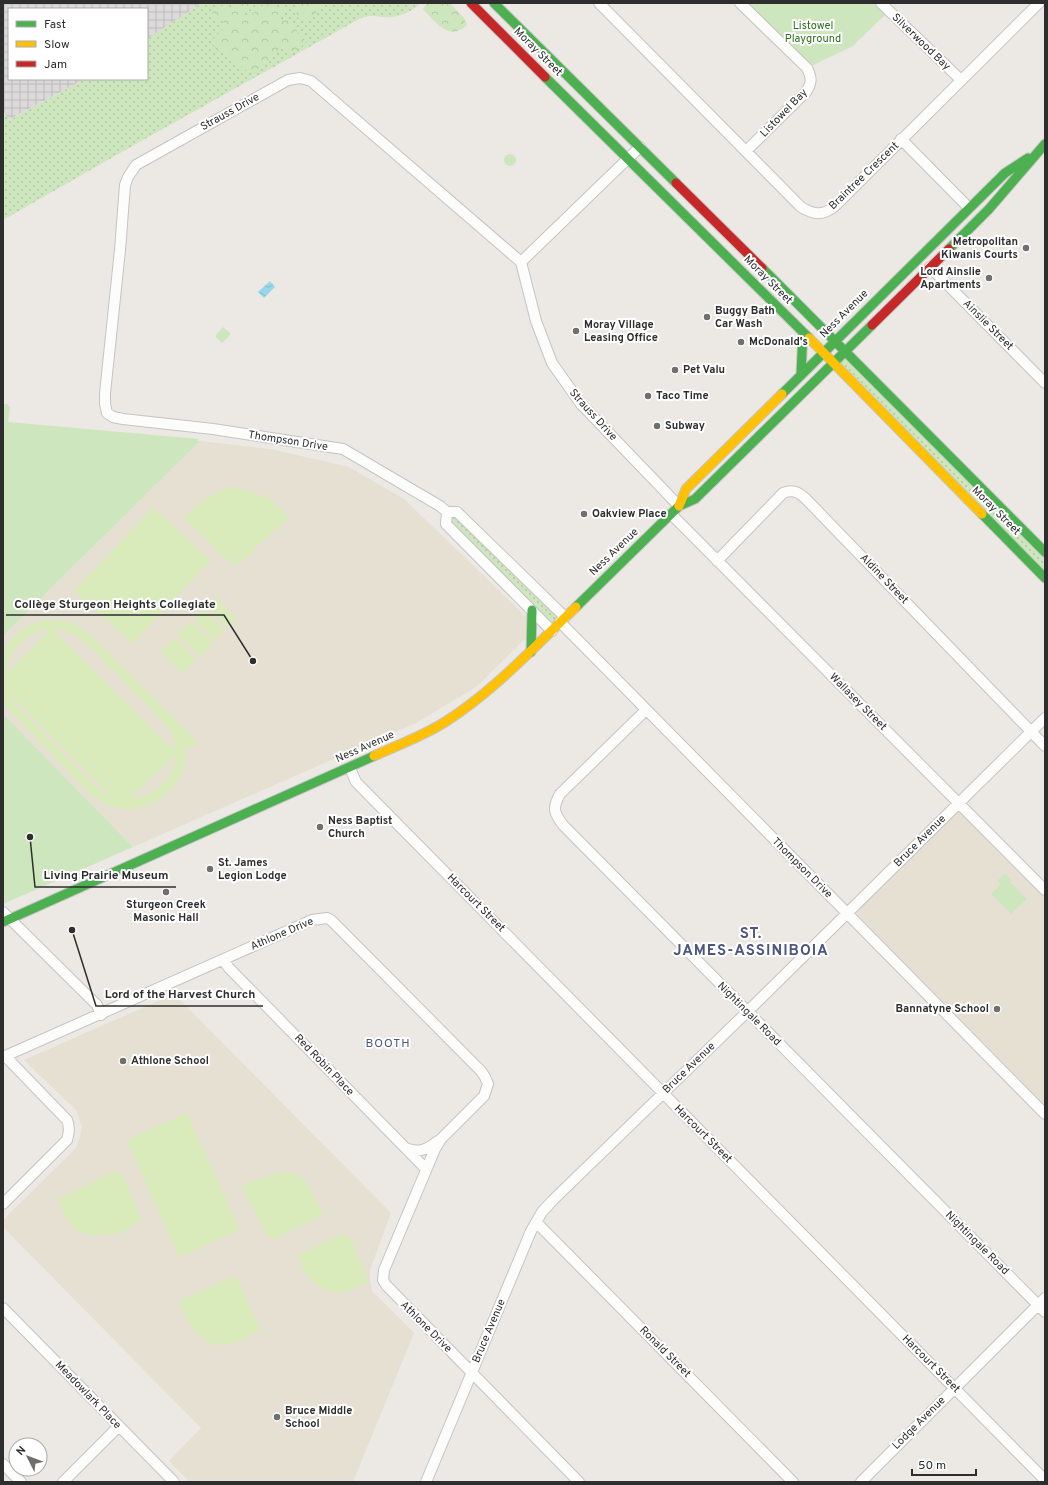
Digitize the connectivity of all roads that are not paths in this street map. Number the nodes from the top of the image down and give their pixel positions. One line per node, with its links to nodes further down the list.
1 (471, 3): 12 (main road, Moray Street)
2 (494, 3): 9 (main road, Moray Street)
3 (599, 3): 11 (street, Braintree Crescent)
4 (740, 3): 11 (street, Listowel Bay)
5 (881, 3): 7 (street, Silverwood Bay)
6 (1032, 5): 7 (street, Braintree Crescent)
7 (961, 80): 8 (street, Braintree Crescent)
8 (901, 139): 11 (street, Braintree Crescent); 13 (street)
9 (640, 147): 12 (street); 17 (main road, Moray Street)
10 (1042, 148): 13 (main road, Ness Avenue); 15 (main road, Ness Avenue)
11 (746, 151)
12 (629, 159): 14 (street); 16 (main road, Moray Street)
13 (969, 208): 17 (main road, Ness Avenue)
14 (521, 262): 23 (street, Strauss Drive); 24 (street, Strauss Drive)
15 (930, 267): 18 (main road, Ness Avenue); 22 (street, Ainslie Street)
16 (803, 332): 19 (main road, Moray Street); 21 (main road)
17 (835, 340): 18 (main road, Moray Street); 19 (main road, Ness Avenue)
18 (846, 351): 20 (main road, Ness Avenue); 27 (main road, Moray Street)
19 (823, 352): 20 (main road, Moray Street); 21 (main road, Ness Avenue)
20 (833, 364): 24 (main road, Ness Avenue); 29 (main road, Moray Street)
21 (801, 374): 24 (main road, Ness Avenue)
22 (1045, 383)
23 (113, 417): 25 (street, Thompson Drive)
24 (678, 506): 26 (main road, Ness Avenue)
25 (447, 512): 30 (street); 31 (street, Thompson Drive)
26 (671, 514): 28 (street, Wallasey Street); 31 (main road, Ness Avenue)
27 (1045, 552)
28 (717, 561): 36 (street, Aldine Street); 39 (street, Wallasey Street)
29 (1045, 578)
30 (532, 610): 32 (street); 33 (main road)
31 (563, 620): 32 (main road, Ness Avenue); 34 (street, Thompson Drive)
32 (552, 630): 33 (main road, Ness Avenue)
33 (531, 652): 38 (main road, Ness Avenue)
34 (646, 710): 41 (street, Thompson Drive); 44 (street, Nightingale Road)
35 (1045, 718): 36 (street, Bruce Avenue)
36 (1032, 732): 37 (street, Aldine Street); 39 (street, Bruce Avenue)
37 (1045, 746)
38 (350, 768): 42 (main road, Ness Avenue); 47 (street, Harcourt Street)
39 (958, 804): 40 (street, Wallasey Street); 41 (street, Bruce Avenue)
40 (1045, 890)
41 (847, 914): 44 (street, Bruce Avenue); 48 (street, Thompson Drive)
42 (5, 917): 45 (street)
43 (223, 960): 45 (street, Athlone Drive); 49 (street, Athlone Drive); 50 (street, Red Robin Place)
44 (747, 1012): 47 (street, Bruce Avenue); 54 (street, Nightingale Road)
45 (101, 1015): 46 (street, Athlone Drive)
46 (4, 1057): 52 (street)
47 (663, 1093): 53 (street, Bruce Avenue); 57 (street, Harcourt Street)
48 (1045, 1114)
49 (441, 1139): 50 (street, Athlone Drive); 51 (street, Athlone Drive)
50 (404, 1147): 51 (street, Red Robin Place)
51 (426, 1169): 56 (street, Athlone Drive)
52 (3, 1204)
53 (536, 1222): 56 (street, Bruce Avenue); 60 (street, Ronald Street)
54 (1043, 1304): 57 (street, Lodge Avenue)
55 (3, 1308): 58 (street, Meadowlark Place)
56 (472, 1373): 65 (street, Bruce Avenue); 66 (street, Athlone Drive)
57 (954, 1388): 61 (street, Harcourt Street); 67 (street, Lodge Avenue)
58 (119, 1426): 63 (street); 64 (street, Meadowlark Place)
59 (3, 1464): 62 (street)
60 (788, 1480)
61 (1045, 1480)
62 (21, 1482)
63 (63, 1482)
64 (174, 1482)
65 (426, 1482)
66 (579, 1482)
67 (861, 1482)

